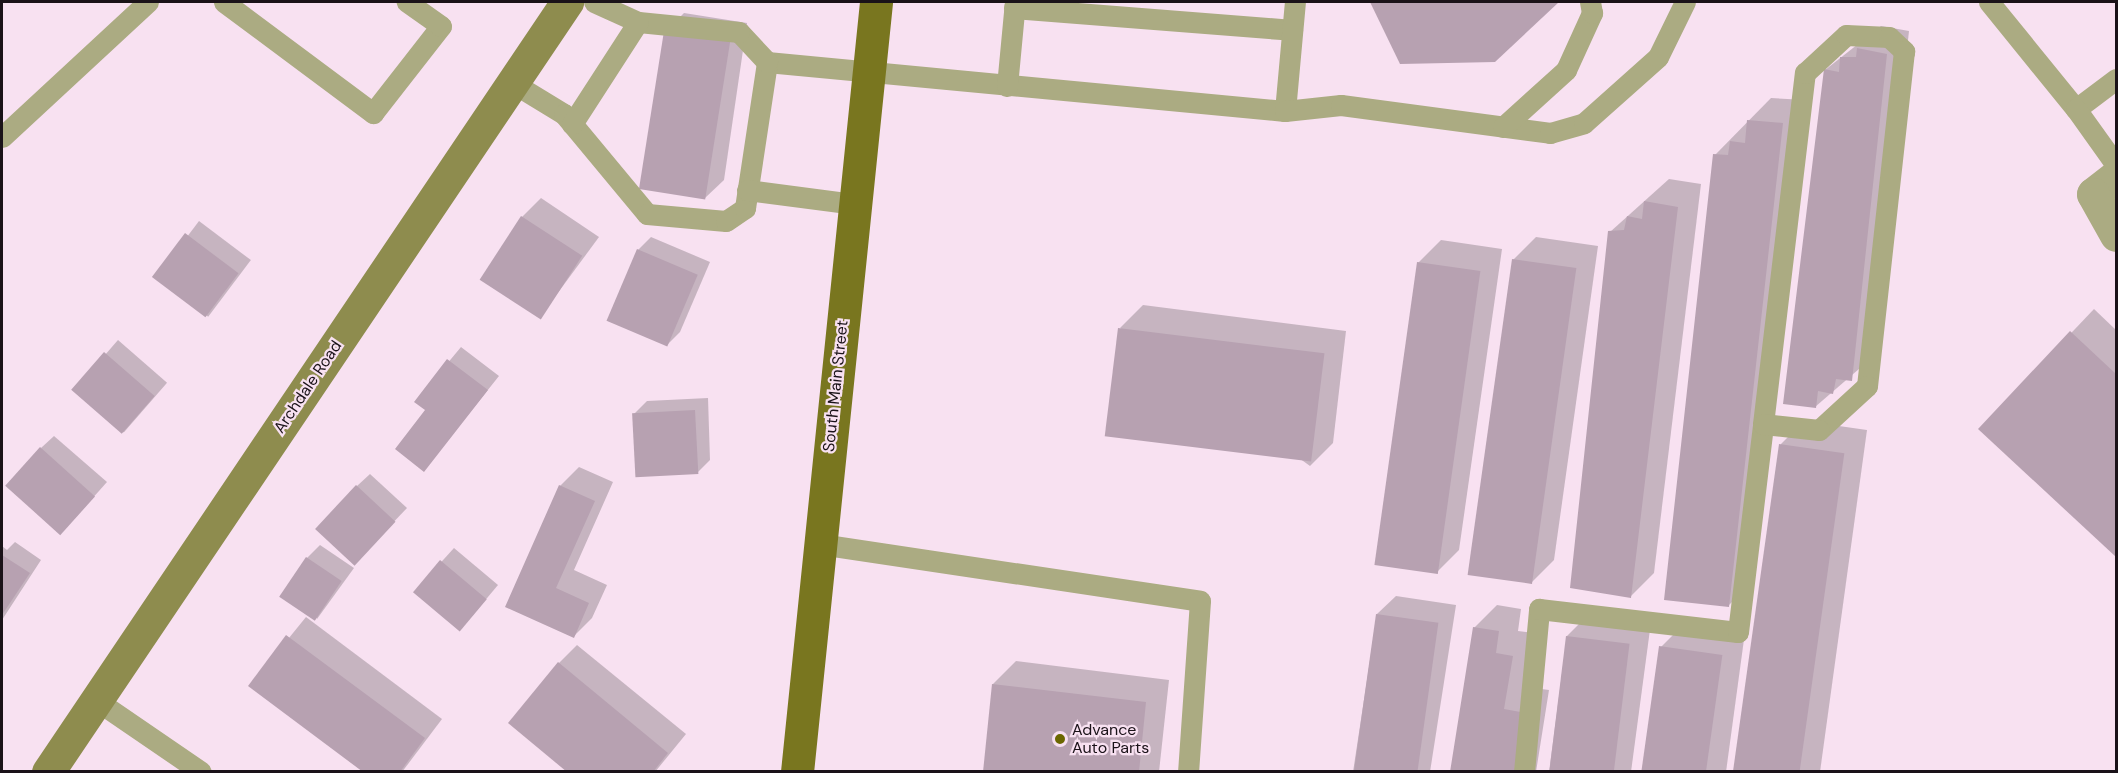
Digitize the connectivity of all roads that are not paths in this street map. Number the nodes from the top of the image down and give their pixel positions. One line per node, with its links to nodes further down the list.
1 (148, 2): 23 (lane)
2 (224, 2): 3 (lane)
3 (407, 2)
4 (567, 2): 17 (main road, Archdale Road)
5 (594, 2): 12 (lane)
6 (876, 2): 15 (main road, South Main Street)
7 (1295, 2): 13 (lane)
8 (1590, 2): 22 (lane)
9 (1685, 2): 22 (lane)
10 (1989, 2): 19 (lane)
11 (1015, 5): 13 (lane); 18 (lane)
12 (638, 22): 14 (lane); 21 (lane)
13 (1292, 30): 20 (lane)
14 (767, 62): 15 (lane); 26 (lane)
15 (868, 74): 18 (lane); 27 (main road, South Main Street)
16 (2116, 79): 19 (lane)
17 (513, 82): 21 (lane); 31 (main road, Archdale Road)
18 (1007, 86): 20 (lane)
19 (2076, 109): 24 (lane)
20 (1285, 111): 22 (lane)
21 (572, 124): 26 (lane)
22 (1503, 127)
23 (2, 137)
24 (2116, 165)
25 (2105, 185): 28 (street)
26 (747, 190): 27 (lane)
27 (855, 204): 30 (main road, South Main Street)
28 (2116, 235)
29 (1763, 424): 29 (lane); 36 (lane)
30 (820, 544): 34 (main road, South Main Street); 35 (lane)
31 (96, 700): 32 (main road, Archdale Road); 33 (lane)
32 (48, 771)
33 (201, 771)
34 (797, 771)
35 (1188, 771)
36 (1524, 771)

